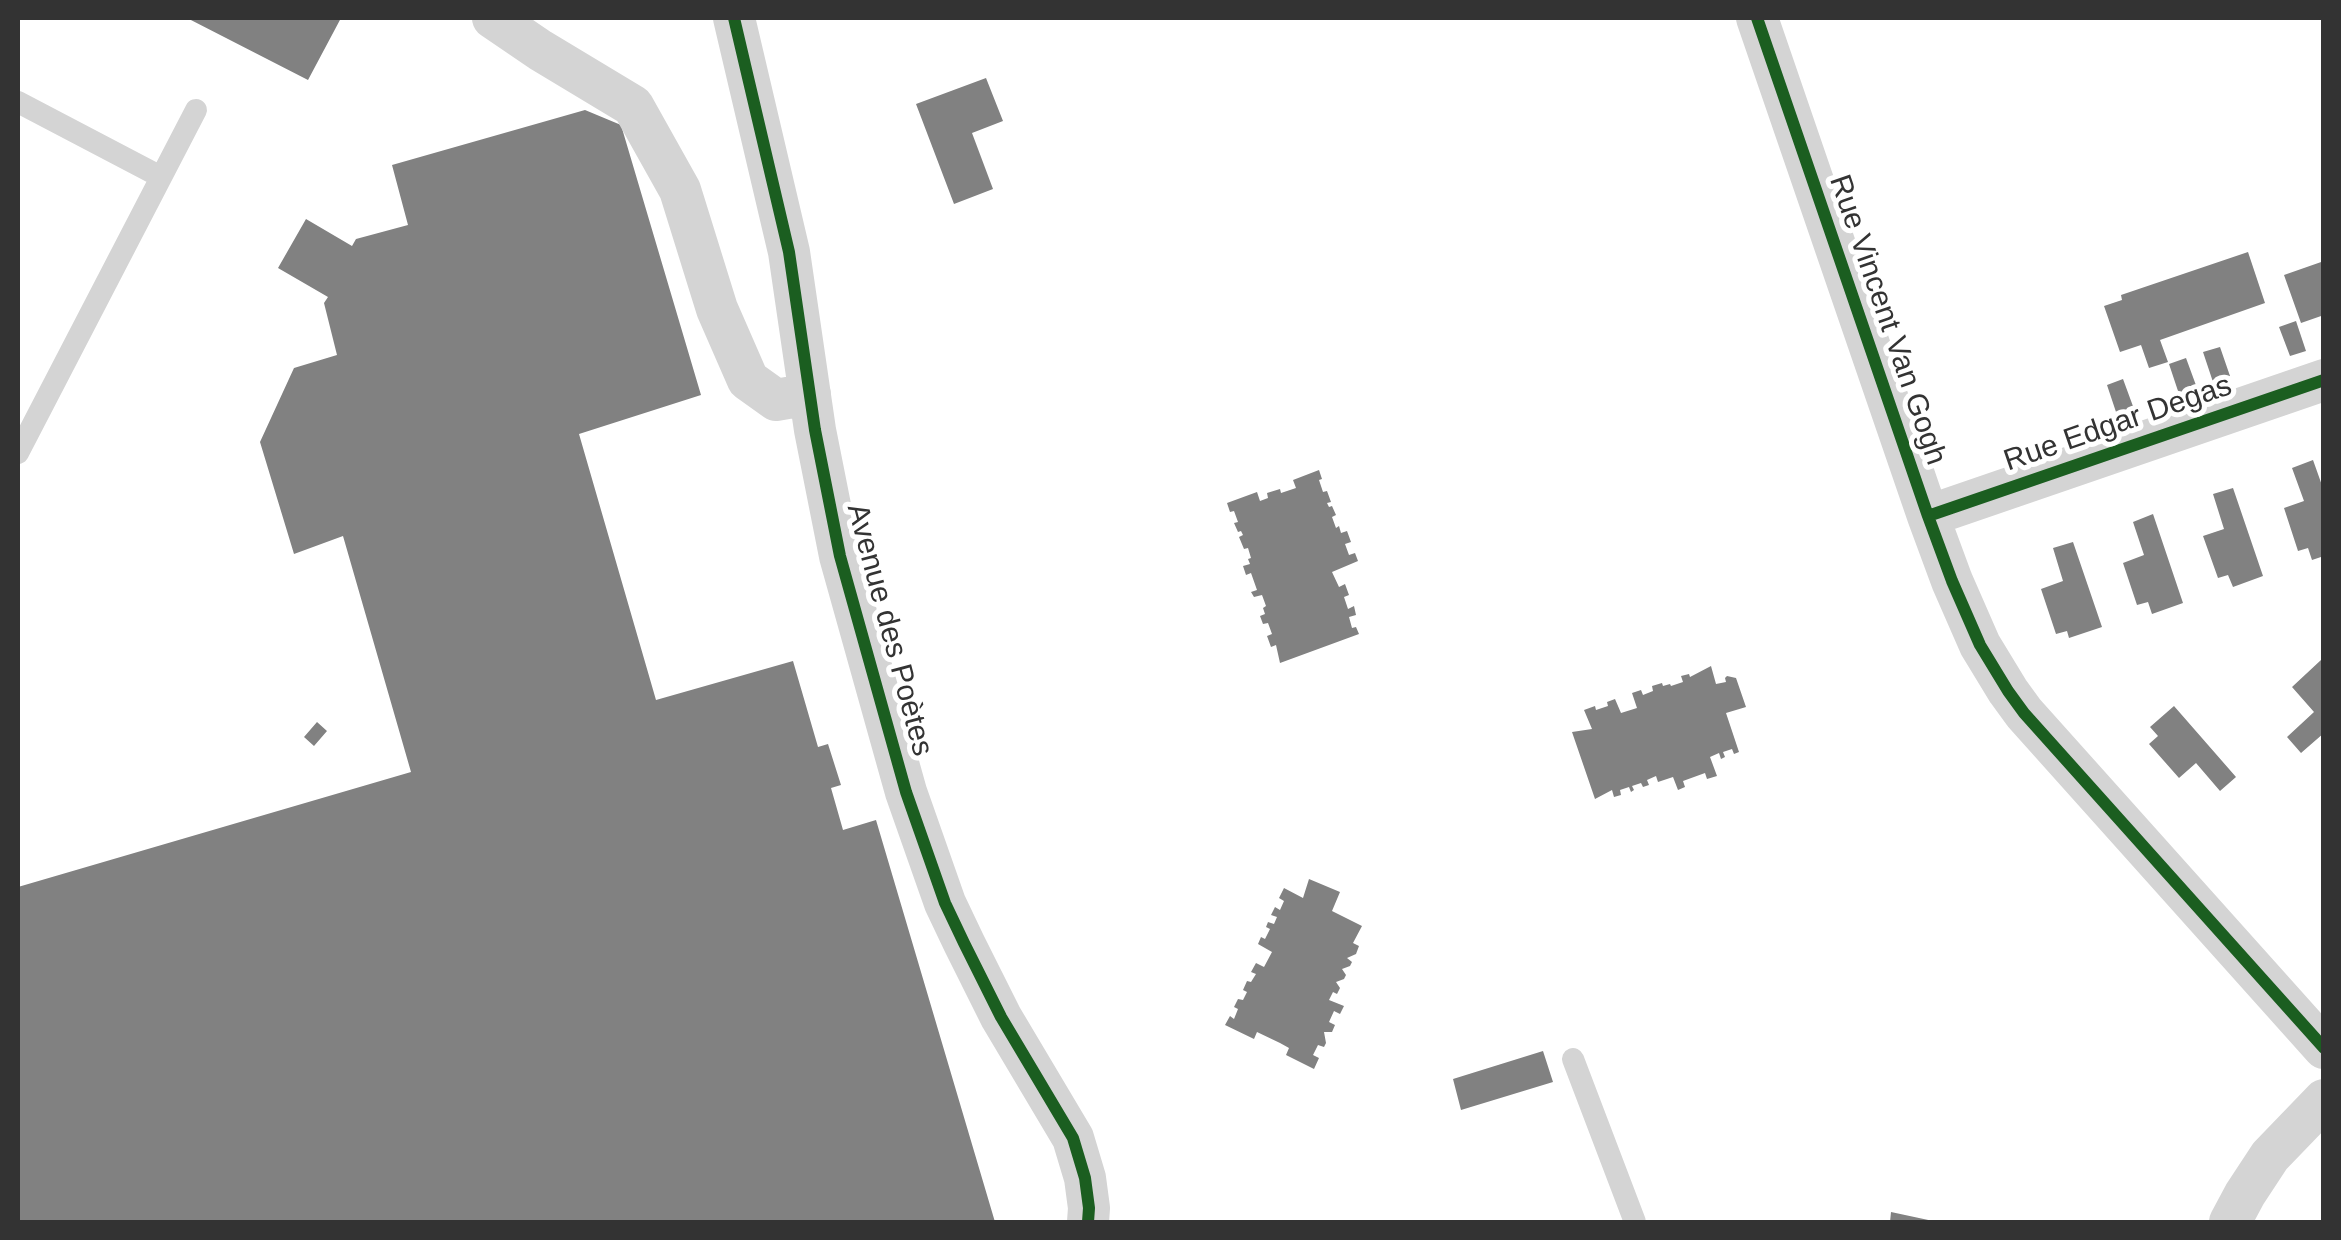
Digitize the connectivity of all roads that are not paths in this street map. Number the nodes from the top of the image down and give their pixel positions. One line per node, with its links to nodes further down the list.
1 (493, 18): 8 (street)
2 (734, 18): 8 (street, Avenue des Poètes)
3 (1756, 18): 10 (street, Rue Vincent Van Gogh)
4 (18, 102): 6 (lane)
5 (196, 110): 6 (lane)
6 (161, 177): 9 (lane)
7 (2324, 380): 10 (street, Rue Edgar Degas)
8 (810, 394): 14 (street, Avenue des Poètes)
9 (18, 454)
10 (1928, 516): 11 (street, Rue Vincent Van Gogh)
11 (2324, 1048)
12 (1573, 1059): 15 (lane)
13 (2324, 1100): 16 (street)
14 (1088, 1222)
15 (1635, 1222)
16 (2230, 1222)

